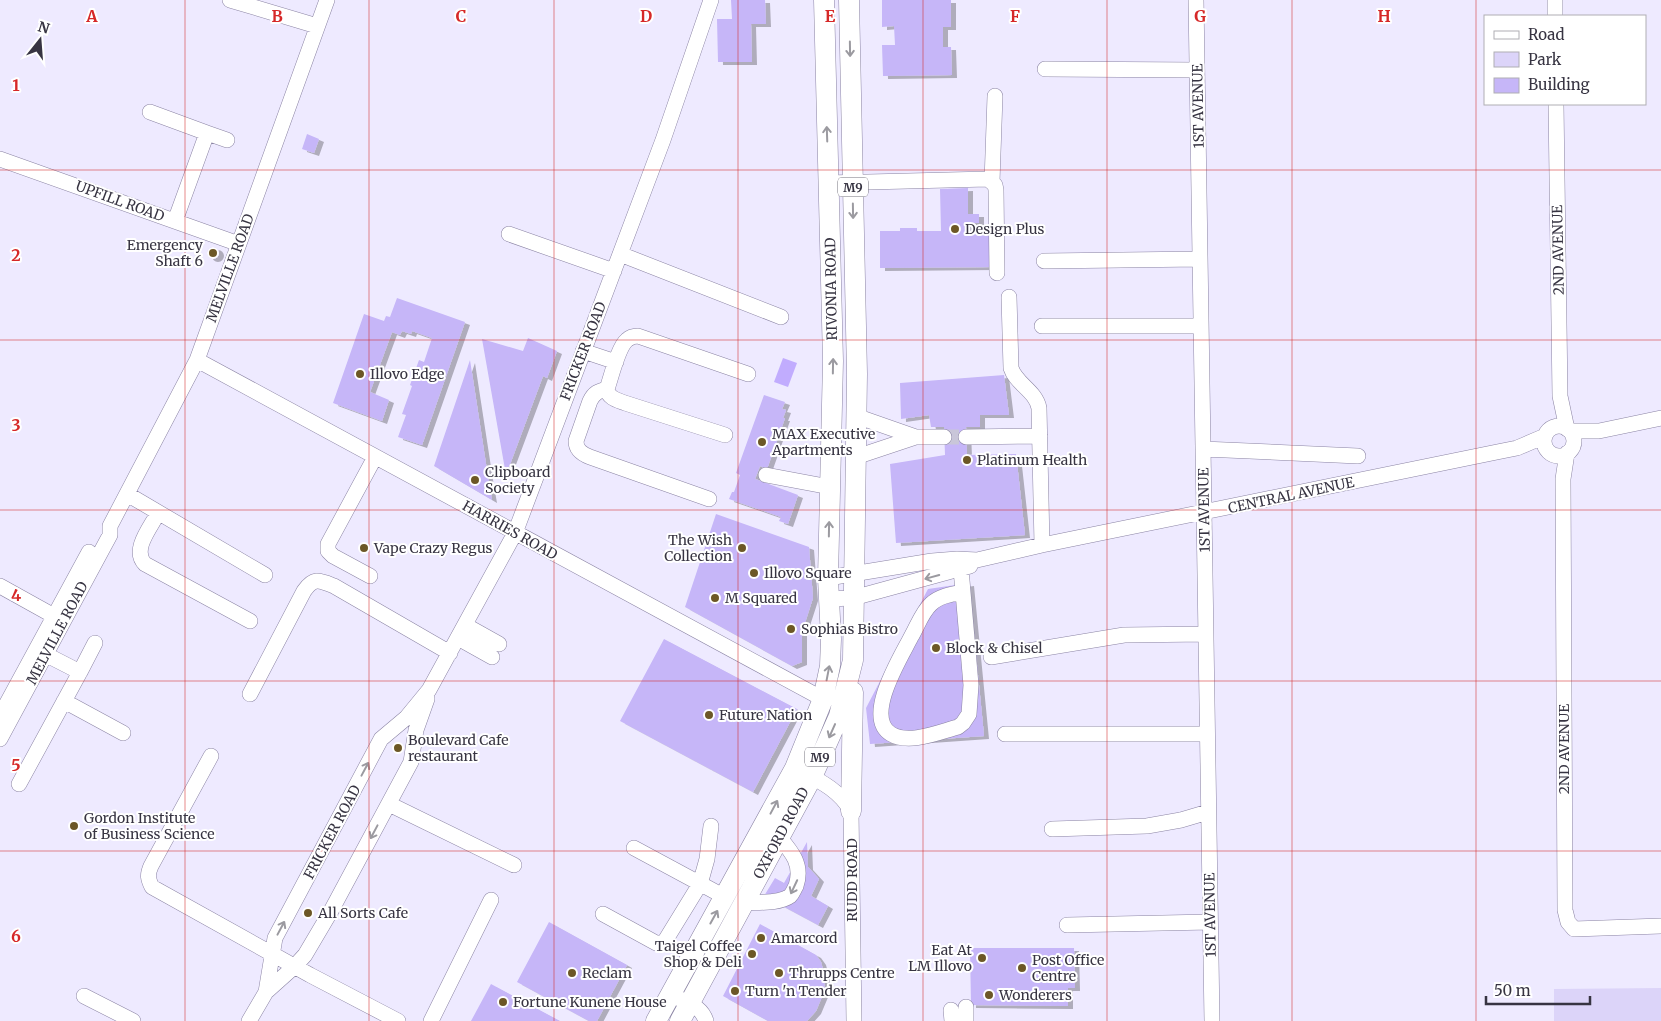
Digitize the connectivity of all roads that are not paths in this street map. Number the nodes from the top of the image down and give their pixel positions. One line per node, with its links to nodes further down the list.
1 (230, 0): 9 (street)
2 (327, 0): 9 (street, MELVILLE ROAD)
3 (711, 0): 24 (street, FRICKER ROAD)
4 (824, 0): 20 (main road, RIVONIA ROAD / M9, one-way to 4)
5 (849, 0): 18 (main road, RIVONIA ROAD / M9, one-way to 18)
6 (1196, 0): 11 (street, 1ST AVENUE)
7 (1555, 0): 8 (street)
8 (1555, 15)
9 (317, 26): 23 (street, MELVILLE ROAD)
10 (1045, 68): 11 (street)
11 (1197, 70): 25 (street, 1ST AVENUE)
12 (995, 96): 19 (street)
13 (1556, 105): 45 (street, 2ND AVENUE)
14 (150, 112): 15 (street)
15 (207, 133): 16 (street); 21 (street)
16 (227, 140)
17 (0, 159): 21 (street, UPFILL ROAD)
18 (852, 182): 19 (street); 20 (street); 38 (main road, RIVONIA ROAD / M9, one-way to 38)
19 (992, 182): 28 (street)
20 (828, 183): 51 (main road, RIVONIA ROAD / M9, one-way to 20)
21 (175, 221): 23 (street, UPFILL ROAD)
22 (509, 234): 27 (street)
23 (239, 244): 34 (street, MELVILLE ROAD)
24 (620, 254): 27 (street, FRICKER ROAD); 30 (street)
25 (1200, 259): 26 (street); 32 (street, 1ST AVENUE)
26 (1044, 260)
27 (614, 271): 33 (street, FRICKER ROAD)
28 (997, 273)
29 (1009, 297): 41 (street)
30 (781, 317)
31 (1042, 326): 32 (street)
32 (1201, 326): 46 (street, 1ST AVENUE)
33 (583, 351): 35 (street); 57 (street, FRICKER ROAD)
34 (197, 360): 48 (street, HARRIES ROAD); 52 (street, MELVILLE ROAD)
35 (616, 362): 36 (street); 37 (street)
36 (748, 374)
37 (607, 389): 40 (street); 53 (street)
38 (856, 416): 42 (street); 49 (main road, RIVONIA ROAD / M9)
39 (1661, 418): 45 (street, CENTRAL AVENUE)
40 (725, 435)
41 (1040, 436): 44 (street); 58 (street)
42 (916, 437): 43 (street); 49 (street)
43 (944, 437)
44 (966, 437)
45 (1560, 440): 55 (street, CENTRAL AVENUE); 106 (street, 2ND AVENUE)
46 (1203, 449): 47 (street); 55 (street, 1ST AVENUE)
47 (1358, 456)
48 (375, 457): 57 (street, HARRIES ROAD); 63 (street)
49 (856, 457): 62 (main road, RIVONIA ROAD / M9)
50 (766, 475): 51 (street)
51 (830, 487): 64 (main road, RIVONIA ROAD / M9, one-way to 51)
52 (127, 494): 54 (street); 56 (street, MELVILLE ROAD)
53 (709, 500)
54 (158, 512): 61 (street); 70 (street)
55 (1204, 513): 58 (street, CENTRAL AVENUE); 72 (street, 1ST AVENUE)
56 (110, 526): 69 (street, MELVILLE ROAD); 75 (street, MELVILLE ROAD)
57 (515, 533): 71 (street, FRICKER ROAD); 82 (street, HARRIES ROAD)
58 (1042, 545): 59 (street, CENTRAL AVENUE)
59 (977, 560): 60 (street, CENTRAL AVENUE); 62 (street, CENTRAL AVENUE)
60 (961, 569): 66 (street); 67 (street, CENTRAL AVENUE, one-way to 67)
61 (265, 575)
62 (854, 575): 64 (street, CENTRAL AVENUE); 67 (main road, OXFORD ROAD / M9)
63 (370, 576)
64 (828, 578): 68 (main road, OXFORD ROAD / M9)
65 (0, 586): 69 (street)
66 (963, 592): 66 (street)
67 (853, 598): 68 (street, CENTRAL AVENUE); 78 (main road, OXFORD ROAD / M9)
68 (828, 599): 82 (main road, OXFORD ROAD / M9, one-way to 68)
69 (54, 616): 75 (street, MELVILLE ROAD)
70 (250, 621)
71 (465, 624): 73 (street, FRICKER ROAD); 73 (street)
72 (1206, 634): 77 (street); 87 (street, 1ST AVENUE)
73 (458, 638): 76 (street, FRICKER ROAD)
74 (95, 643): 79 (street)
75 (41, 652): 79 (street); 84 (street, MELVILLE ROAD); 88 (street, MELVILLE ROAD)
76 (450, 653): 80 (street, FRICKER ROAD); 81 (street)
77 (991, 657)
78 (853, 660): 90 (main road, OXFORD ROAD / M9, one-way to 90); 93 (main road)
79 (80, 672): 83 (street)
80 (430, 690): 92 (street, FRICKER ROAD); 107 (street, FRICKER ROAD, one-way to 80)
81 (250, 694)
82 (822, 699): 90 (main road, OXFORD ROAD / M9)
83 (64, 701): 85 (street); 91 (street)
84 (0, 716)
85 (123, 733)
86 (1005, 734): 87 (street)
87 (1207, 734): 94 (street, 1ST AVENUE)
88 (0, 739)
89 (211, 756): 107 (street)
90 (803, 772): 93 (street); 97 (main road, OXFORD ROAD / M9); 102 (main road, OXFORD ROAD / M9, one-way to 90)
91 (19, 784)
92 (389, 804): 99 (street); 108 (street, FRICKER ROAD, one-way to 108)
93 (852, 811): 119 (street, RUDD ROAD)
94 (1208, 812): 96 (street); 104 (street, 1ST AVENUE)
95 (711, 826): 100 (street)
96 (1052, 829)
97 (779, 837): 102 (main road, OXFORD ROAD / M9); 102 (street, one-way to 102)
98 (634, 848): 100 (street)
99 (514, 865)
100 (700, 884): 102 (street); 103 (street)
101 (491, 900): 116 (street)
102 (734, 900): 110 (main road, OXFORD ROAD / M9, one-way to 102); 112 (main road, OXFORD ROAD / M9)
103 (603, 914)
104 (1210, 922): 105 (street); 120 (street, 1ST AVENUE)
105 (1067, 925)
106 (1661, 926)
107 (272, 954): 108 (street); 109 (street, FRICKER ROAD)
108 (295, 966): 109 (street, FRICKER ROAD); 115 (street)
109 (266, 992): 114 (street, FRICKER ROAD)
110 (670, 995): 112 (street); 117 (main road, OXFORD ROAD / M9)
111 (84, 996): 113 (street)
112 (685, 1012): 118 (street)
113 (133, 1021)
114 (249, 1021)
115 (398, 1021)
116 (431, 1021)
117 (656, 1021)
118 (706, 1021)
119 (854, 1021)
120 (1212, 1021)

